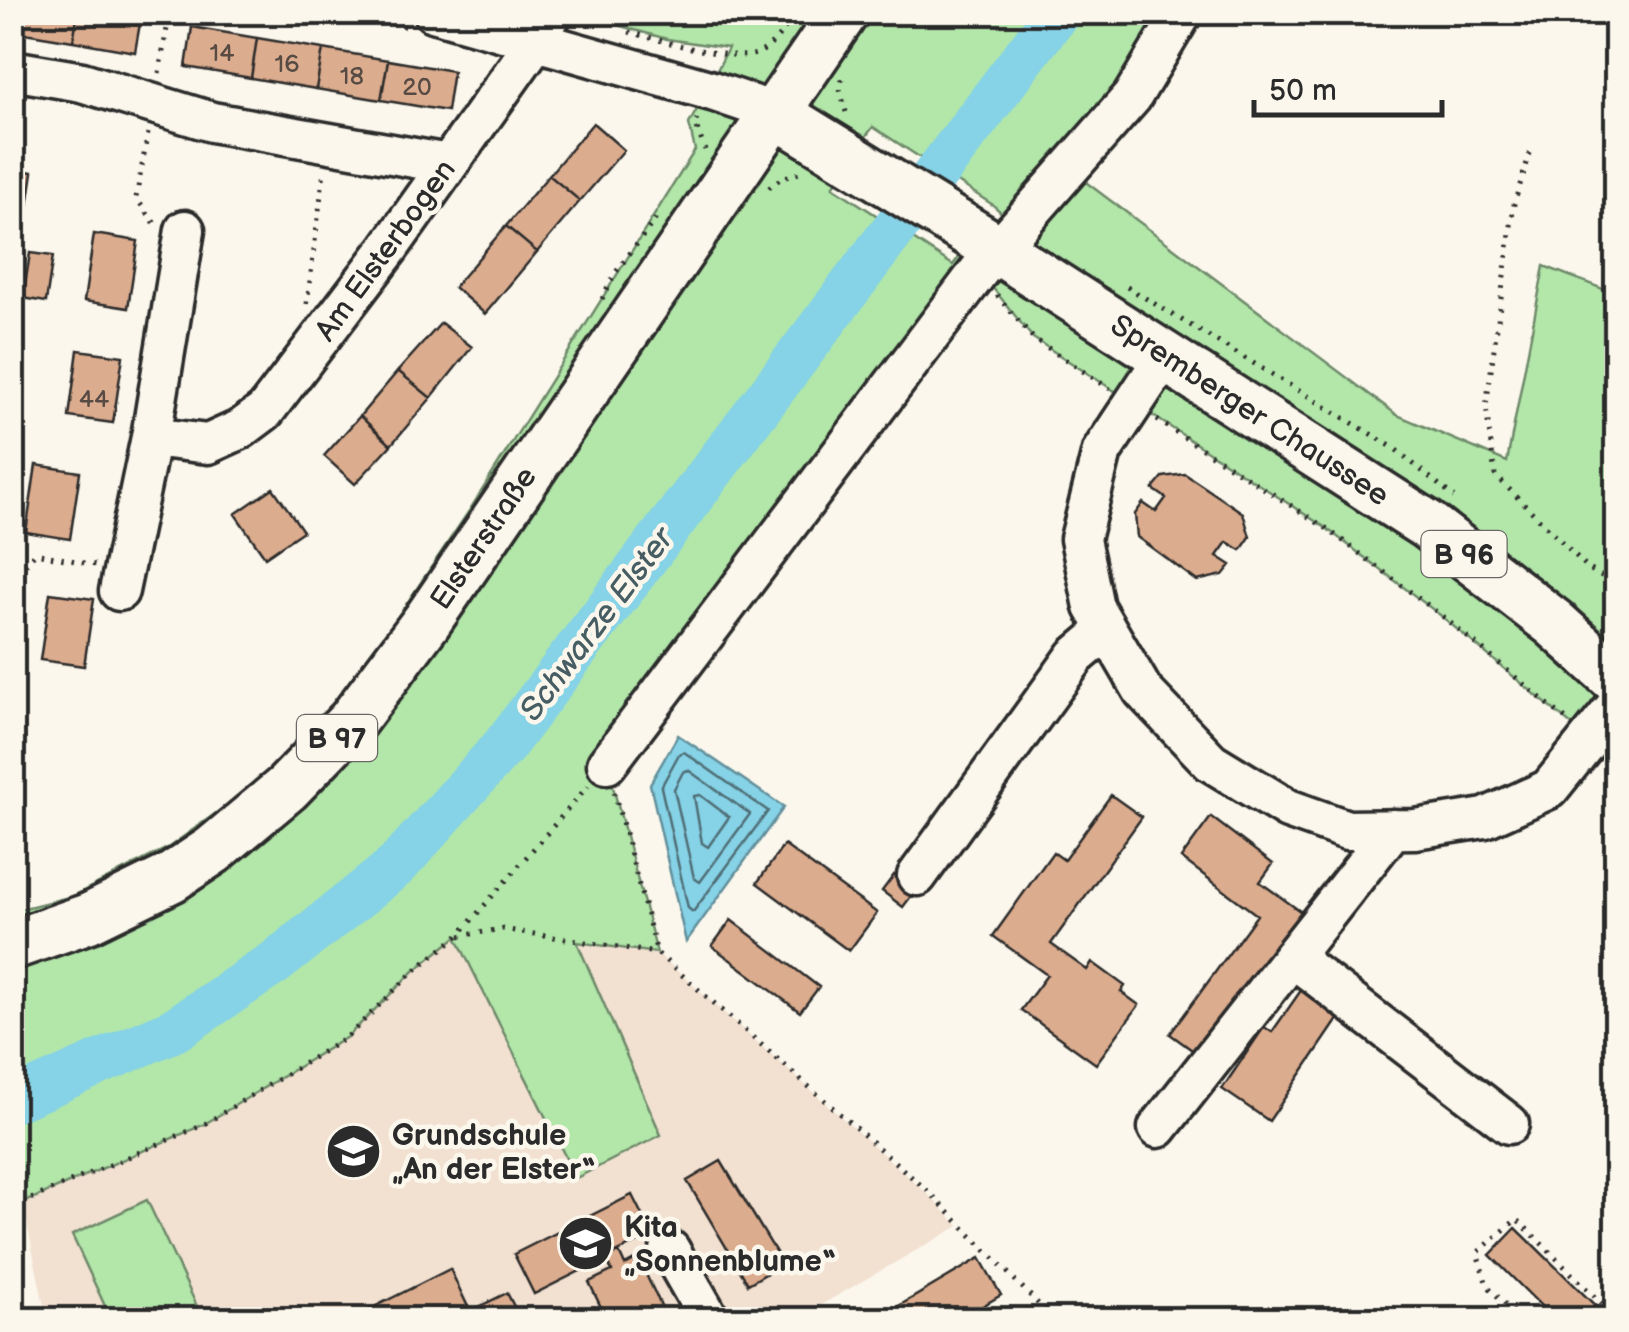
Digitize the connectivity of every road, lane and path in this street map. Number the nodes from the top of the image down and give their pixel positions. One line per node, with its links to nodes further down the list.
1 (170, 12): 11 (path)
2 (433, 12): 8 (street)
3 (688, 12): 4 (path)
4 (729, 12)
5 (792, 12): 9 (path)
6 (844, 12): 12 (main road, Elsterstraße)
7 (1182, 12): 18 (street)
8 (545, 27): 12 (street); 15 (street, Am Elsterbogen)
9 (618, 30)
10 (12, 70): 11 (street)
11 (153, 104): 13 (street); 17 (path)
12 (774, 112): 18 (main road, B 96); 37 (main road, Elsterstraße / B 97)
13 (327, 144): 15 (street); 21 (path)
14 (1530, 153): 27 (path)
15 (448, 164): 24 (street, Am Elsterbogen)
16 (660, 214): 20 (path)
17 (171, 228): 24 (street)
18 (982, 239): 22 (main road, Spremberger Chaussee / B 96); 33 (street)
19 (1002, 302): 23 (path)
20 (597, 309)
21 (305, 314)
22 (1165, 356): 23 (street); 30 (main road, Spremberger Chaussee / B 96)
23 (1132, 404): 29 (street); 32 (path)
24 (168, 440): 28 (street)
25 (98, 548): 26 (path)
26 (12, 581)
27 (1616, 584)
28 (119, 592)
29 (1107, 630): 34 (street); 35 (street)
30 (1616, 679)
31 (1616, 706): 32 (street)
32 (1590, 739): 34 (street)
33 (607, 764): 36 (path); 38 (path)
34 (1393, 829): 39 (street)
35 (917, 876)
36 (457, 937): 38 (path); 42 (path)
37 (12, 946)
38 (657, 954): 46 (path)
39 (1292, 957): 40 (street); 41 (street)
40 (1509, 1124)
41 (1158, 1128)
42 (12, 1208)
43 (670, 1250): 45 (street)
44 (1616, 1318): 47 (path)
45 (710, 1320)
46 (1054, 1320)
47 (1520, 1320)

